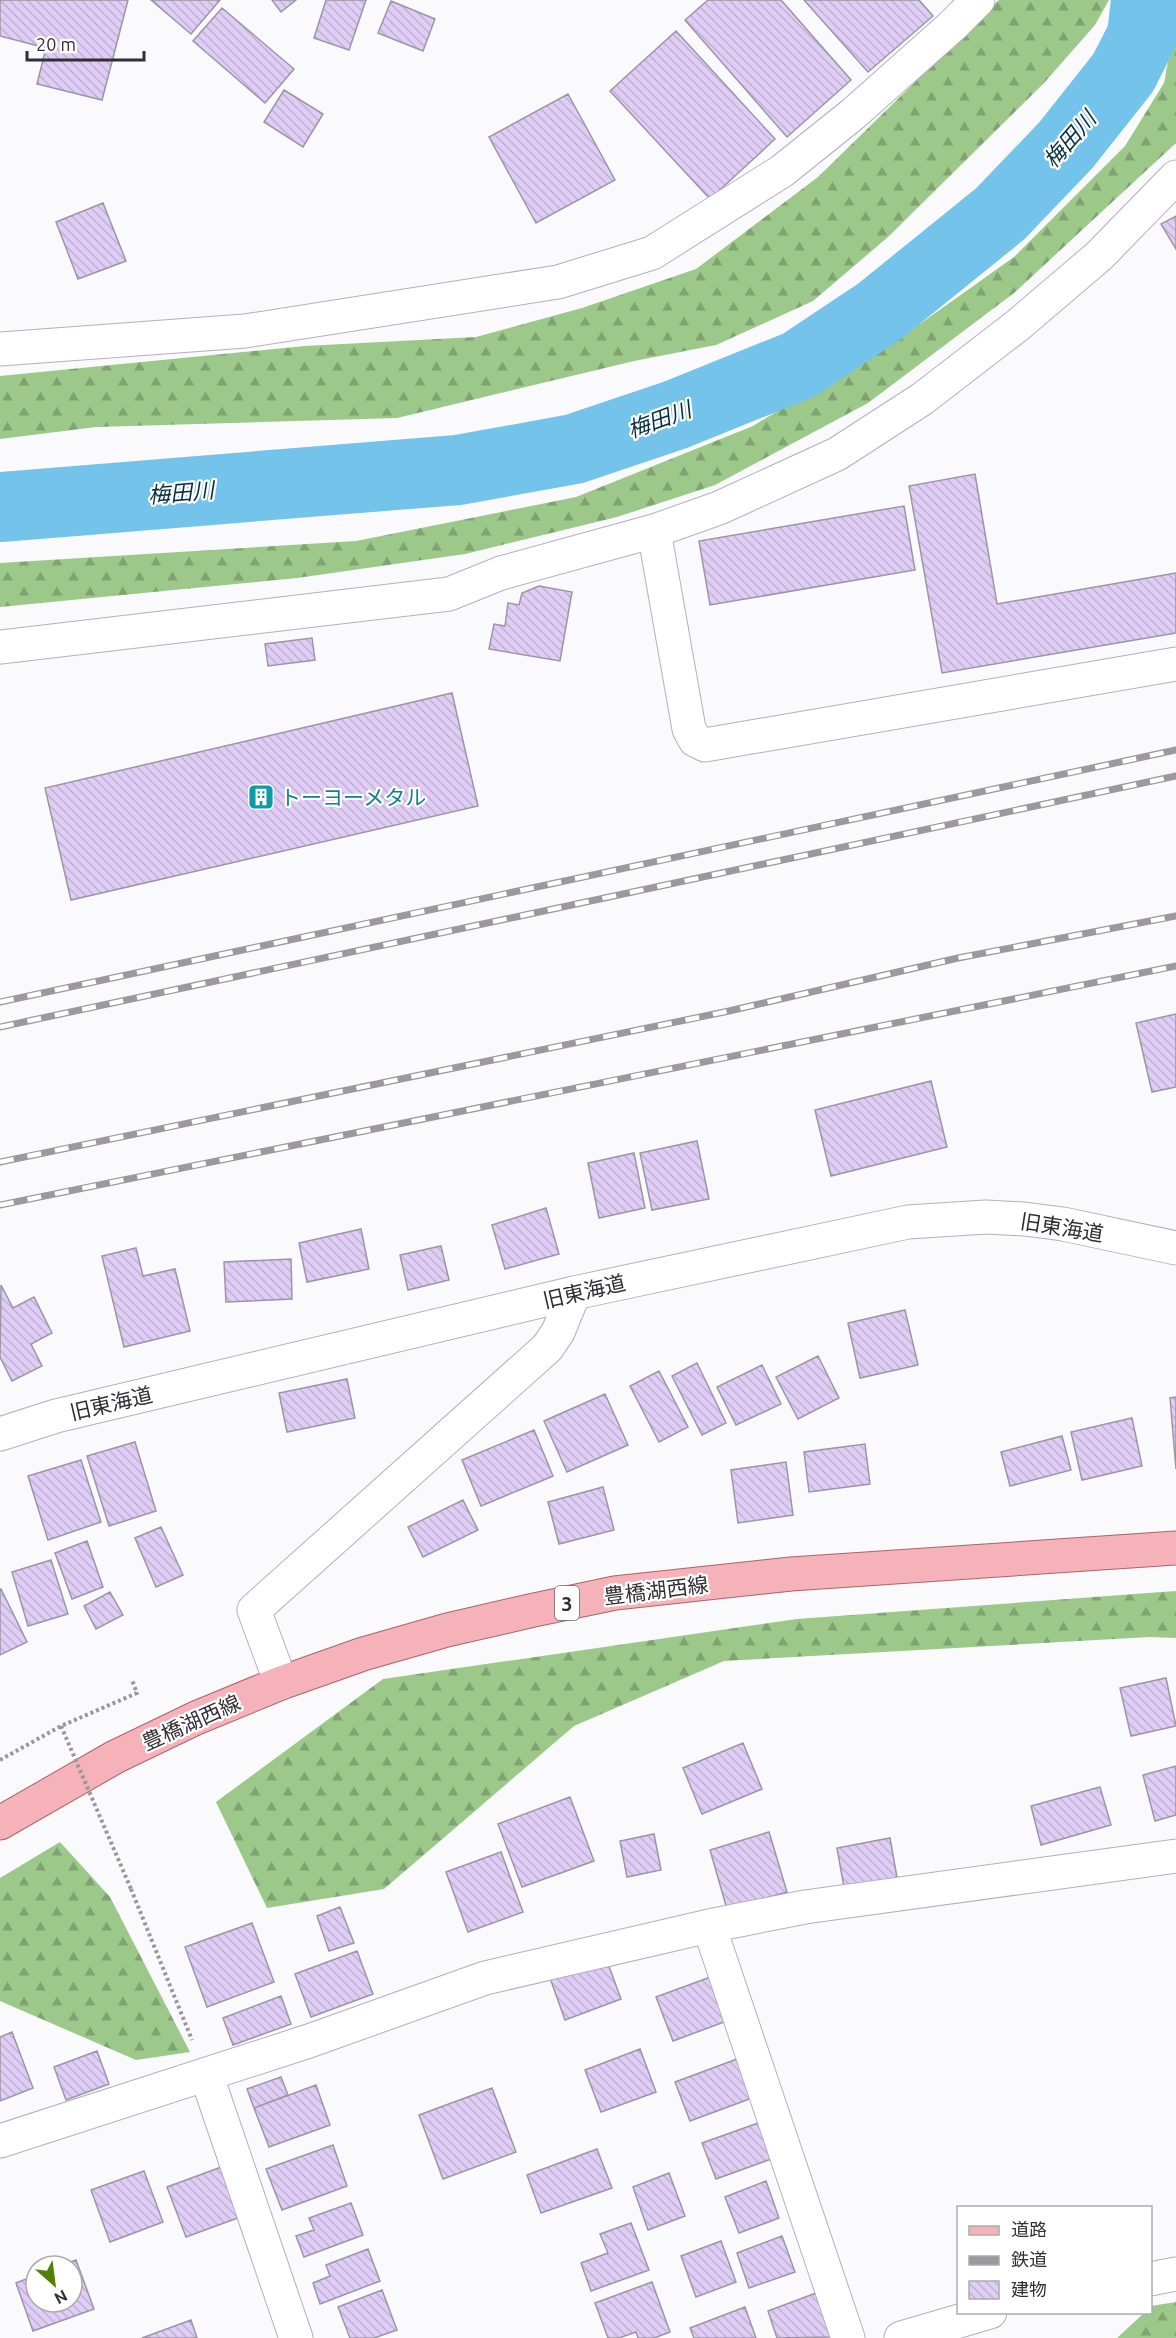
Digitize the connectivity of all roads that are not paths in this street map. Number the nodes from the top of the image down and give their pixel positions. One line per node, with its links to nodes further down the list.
1 (978, 0): 3 (street)
2 (1176, 177): 4 (street)
3 (0, 349)
4 (654, 531): 5 (street); 6 (street)
5 (0, 647)
6 (1176, 664)
7 (1176, 1248): 8 (street, 旧東海道)
8 (574, 1293): 9 (street, 旧東海道); 11 (street)
9 (0, 1434)
10 (1176, 1548): 11 (main road, 豊橋湖西線 / 3)
11 (281, 1683): 12 (main road, 豊橋湖西線 / 3)
12 (0, 1823)
13 (1176, 1856): 14 (street)
14 (709, 1926): 15 (street); 21 (street)
15 (206, 2074): 16 (street); 20 (street)
16 (0, 2141)
17 (1176, 2274): 18 (street)
18 (1152, 2278)
19 (986, 2314): 22 (street)
20 (296, 2338)
21 (848, 2338)
22 (901, 2338)

